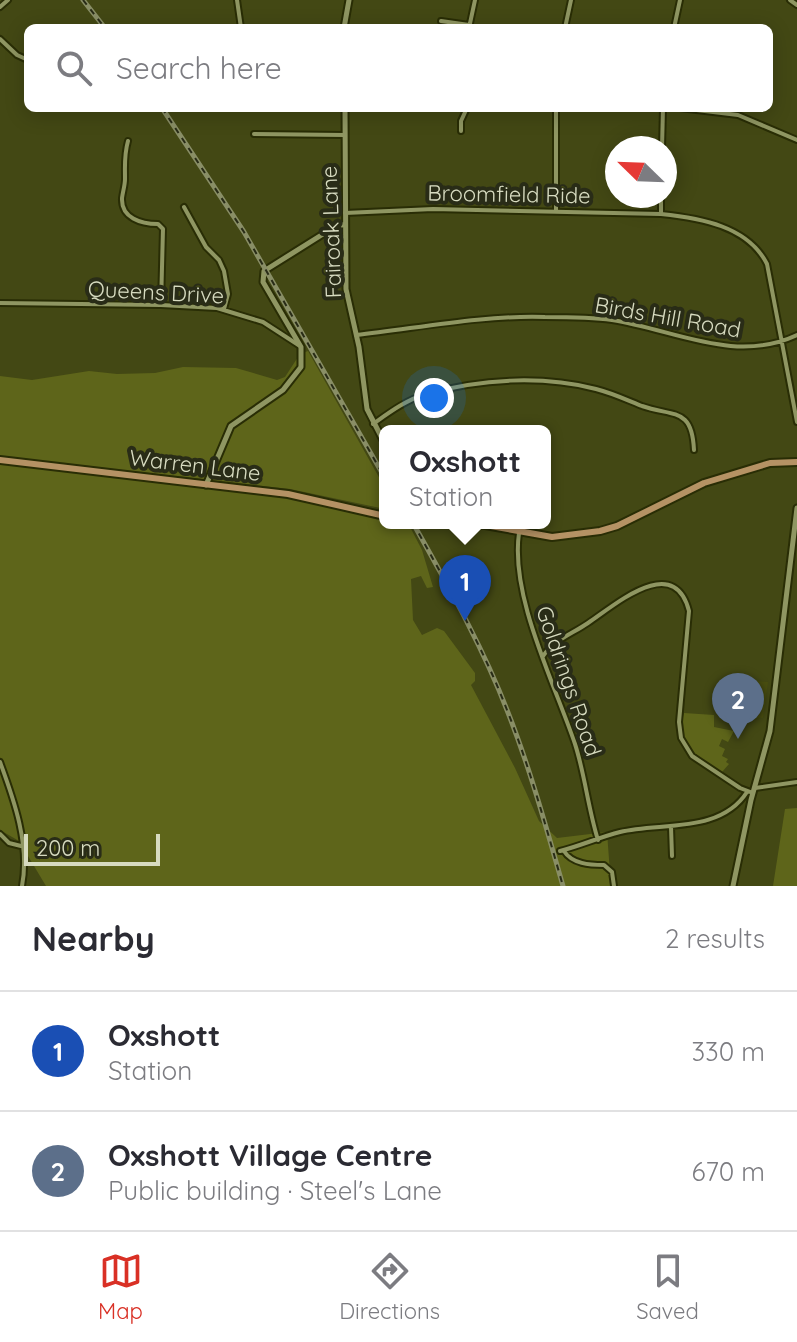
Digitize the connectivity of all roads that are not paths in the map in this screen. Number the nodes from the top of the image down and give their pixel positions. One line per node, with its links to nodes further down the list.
1 (8, 0): 9 (street)
2 (237, 0): 11 (street)
3 (349, 0): 12 (main road)
4 (475, 0): 14 (street)
5 (571, 0): 15 (street)
6 (680, 0): 16 (street)
7 (790, 0): 8 (street)
8 (797, 5)
9 (0, 7)
10 (441, 21): 13 (street)
11 (240, 24)
12 (345, 24)
13 (455, 24)
14 (470, 24)
15 (566, 24)
16 (675, 24)
17 (0, 39): 18 (street)
18 (24, 58)
19 (345, 112): 26 (main road, Fairoak Lane)
20 (465, 112): 24 (street)
21 (556, 112): 32 (street)
22 (663, 112): 27 (street)
23 (713, 112): 28 (street)
24 (461, 131)
25 (254, 134): 26 (street)
26 (345, 135): 33 (main road, Fairoak Lane)
27 (662, 136)
28 (797, 140)
29 (128, 141): 37 (street)
30 (184, 207): 38 (street)
31 (661, 208): 34 (street)
32 (556, 211): 33 (street, Broomfield Ride); 34 (street, Broomfield Ride)
33 (345, 213): 35 (main road, Fairoak Lane)
34 (661, 214): 41 (street, Broomfield Ride)
35 (345, 224): 39 (main road, Fairoak Lane); 42 (main road)
36 (0, 303): 37 (street, Queens Drive)
37 (161, 305): 38 (street, Queens Drive)
38 (224, 309): 42 (street, Queens Drive)
39 (356, 335): 41 (street, Birds Hill Road); 44 (main road, Fairoak Lane)
40 (797, 335): 41 (street, Birds Hill Road)
41 (783, 342): 43 (street, Broomfield Ride)
42 (301, 347): 49 (main road)
43 (797, 422)
44 (373, 424): 45 (main road, Fairoak Lane); 46 (street)
45 (379, 434)
46 (694, 450)
47 (0, 460): 49 (main road, Warren Lane)
48 (797, 462): 53 (main road)
49 (206, 485): 51 (main road, Warren Lane)
50 (797, 508): 59 (main road)
51 (379, 515)
52 (501, 529): 53 (main road)
53 (519, 533): 54 (street, Goldrings Road)
54 (538, 641): 55 (street); 56 (street, Goldrings Road)
55 (552, 644): 56 (street); 59 (street)
56 (543, 656): 62 (street, Goldrings Road)
57 (0, 762): 63 (street)
58 (797, 782): 59 (street)
59 (752, 791): 60 (street); 67 (main road)
60 (671, 826): 62 (street); 64 (street)
61 (0, 834): 63 (street)
62 (598, 840): 66 (street)
63 (22, 847): 65 (street)
64 (672, 856)
65 (22, 886)
66 (614, 886)
67 (733, 886)

